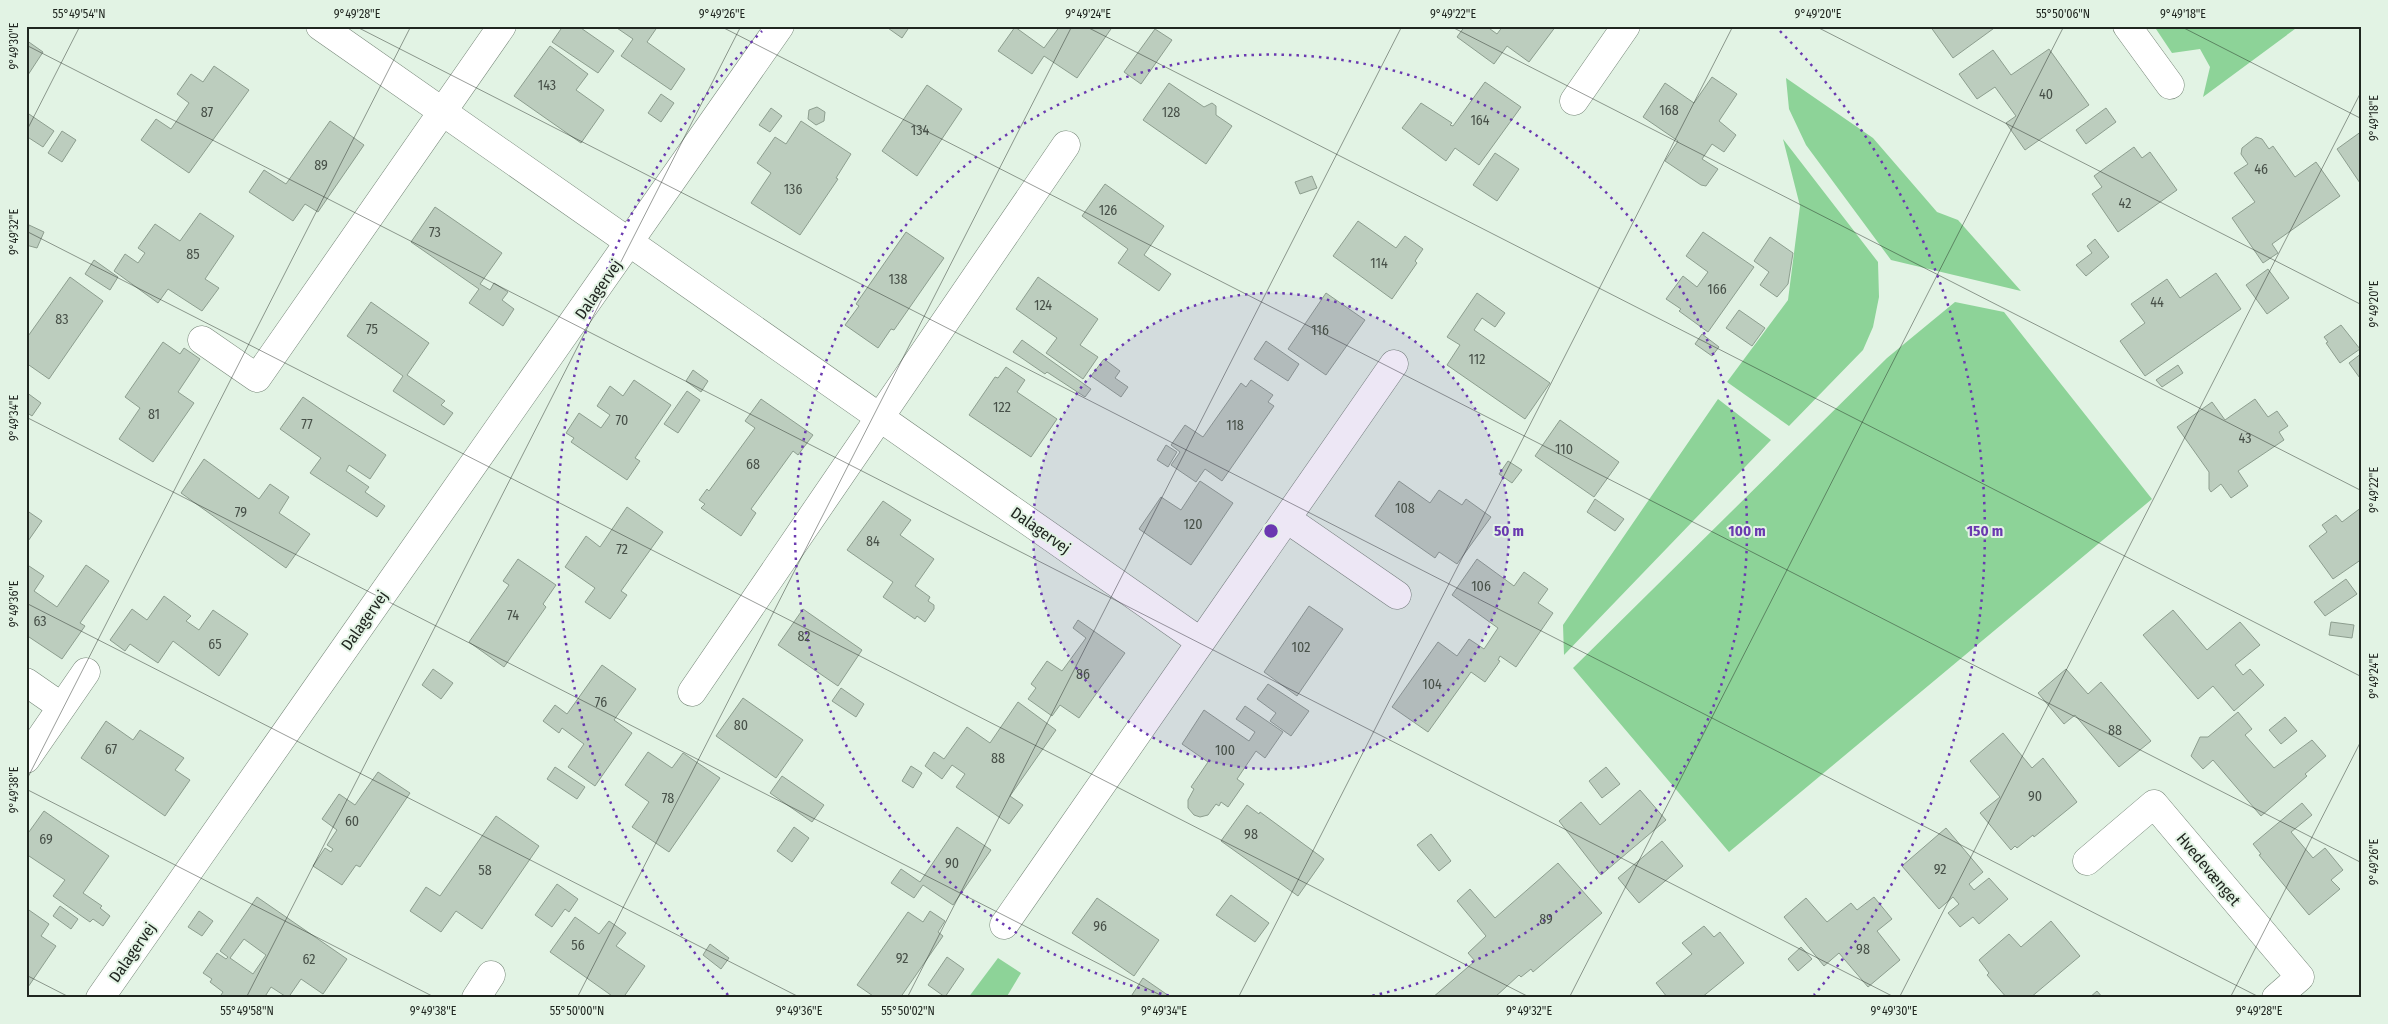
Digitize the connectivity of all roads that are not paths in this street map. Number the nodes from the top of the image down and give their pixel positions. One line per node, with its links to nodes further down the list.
1 (320, 26): 8 (street, Dalagervej)
2 (502, 26): 8 (street)
3 (780, 26): 10 (street, Dalagervej)
4 (1626, 26): 7 (street)
5 (2128, 26): 6 (street)
6 (2170, 85)
7 (1574, 101)
8 (443, 112): 10 (street, Dalagervej); 11 (street)
9 (1066, 146): 13 (street)
10 (630, 243): 13 (street, Dalagervej); 25 (street, Dalagervej)
11 (202, 340)
12 (1394, 364): 14 (street)
13 (881, 418): 16 (street, Dalagervej); 19 (street)
14 (1287, 519): 15 (street); 16 (street)
15 (1397, 595)
16 (1201, 642): 23 (street)
17 (86, 672): 20 (street)
18 (26, 682): 20 (street)
19 (692, 692)
20 (62, 707): 21 (street)
21 (26, 759)
22 (2087, 860): 27 (street, Hvedevænget)
23 (1004, 925)
24 (491, 975): 26 (street)
25 (100, 998)
26 (476, 998)
27 (2276, 998)

